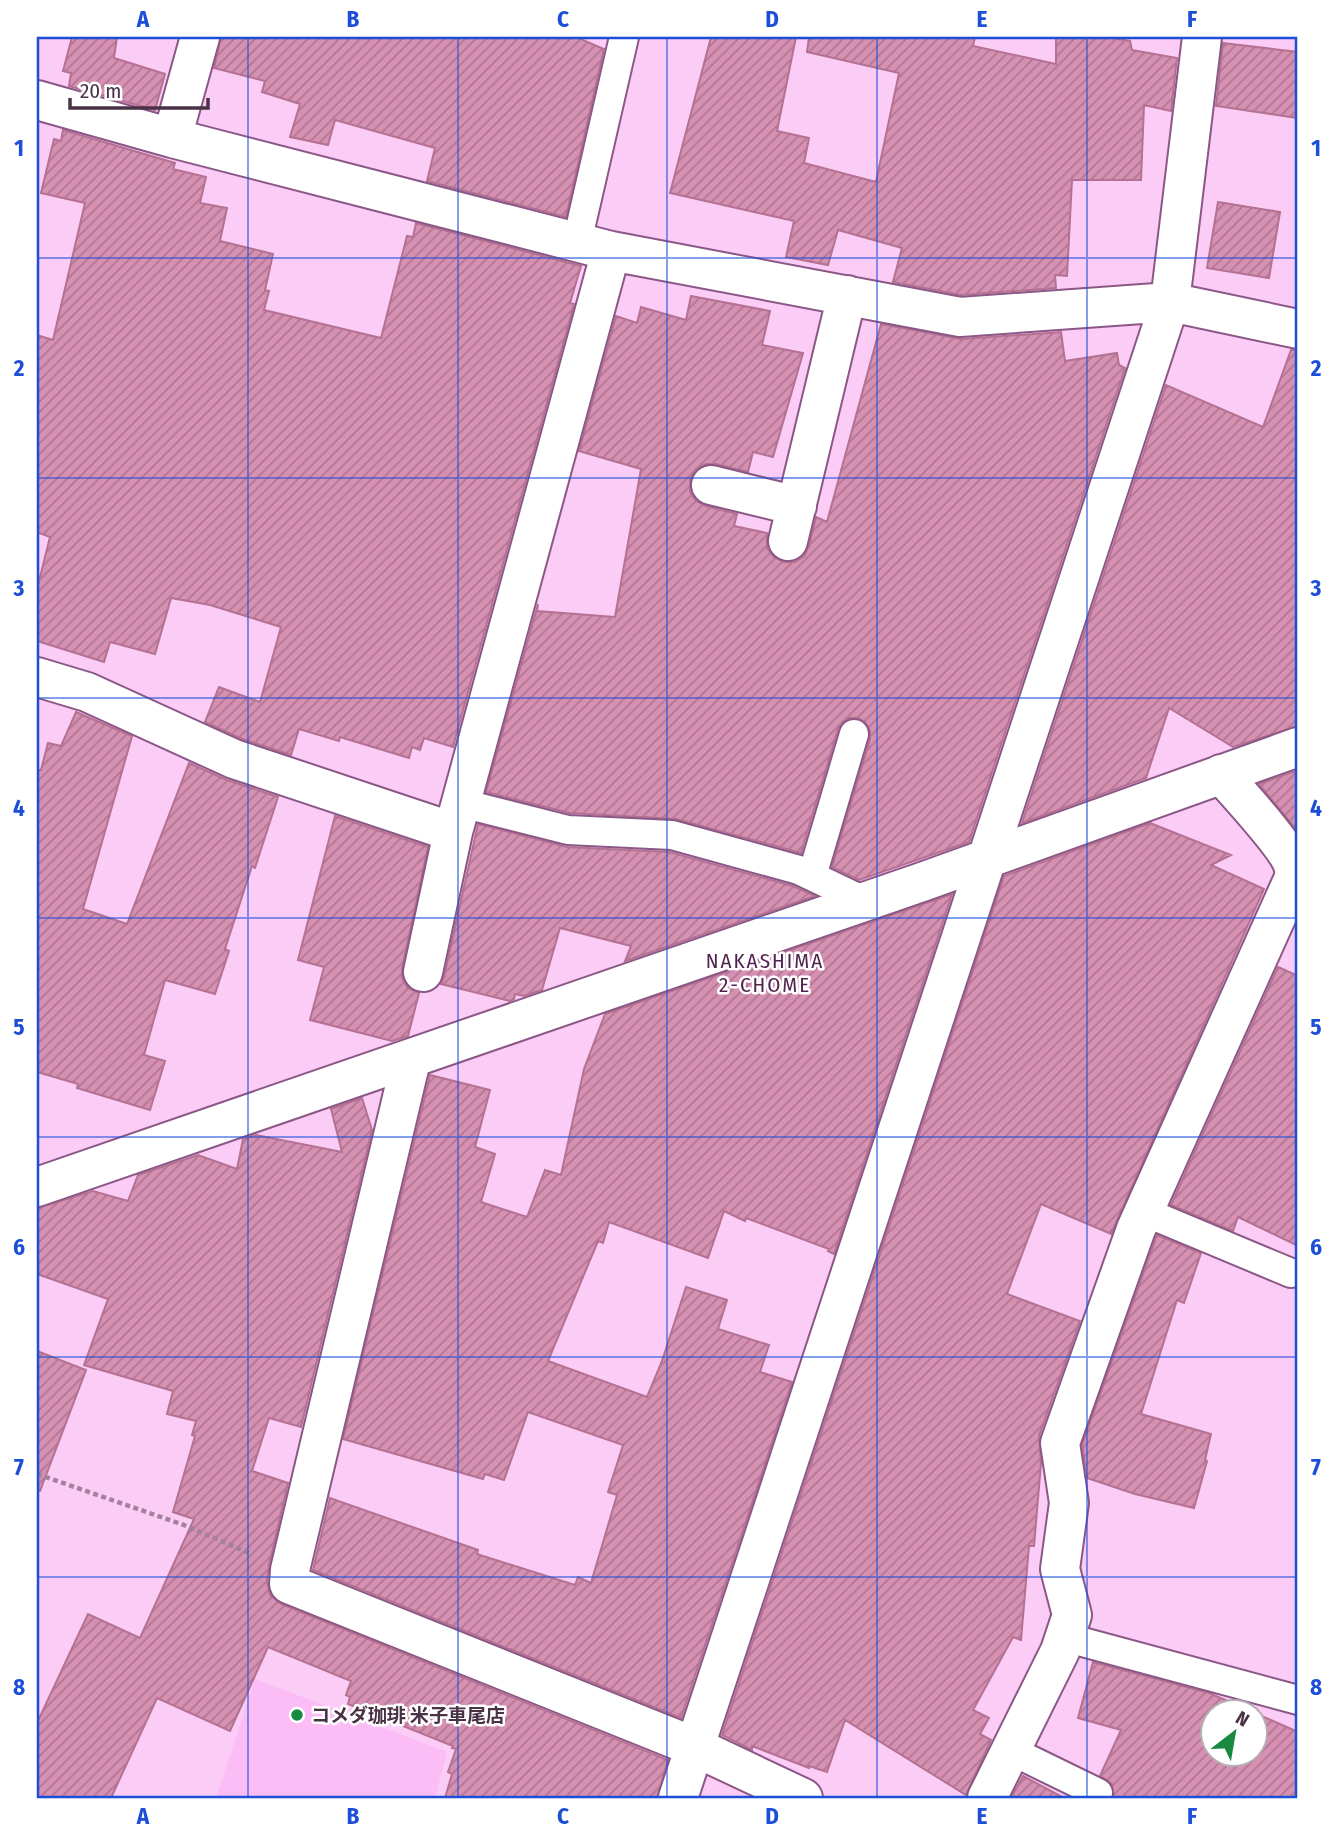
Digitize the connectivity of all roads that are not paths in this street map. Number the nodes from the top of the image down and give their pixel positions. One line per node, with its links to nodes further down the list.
1 (200, 37): 5 (street)
2 (624, 37): 6 (lane)
3 (1202, 37): 8 (street)
4 (37, 100): 5 (street)
5 (172, 138): 6 (street)
6 (594, 247): 7 (street); 15 (street)
7 (847, 295): 8 (street); 10 (street)
8 (1170, 302): 9 (street); 16 (street)
9 (1298, 329)
10 (711, 485)
11 (37, 677): 15 (street)
12 (854, 734): 17 (lane)
13 (1298, 747): 14 (street)
14 (1221, 774): 16 (street); 22 (street)
15 (457, 817): 17 (lane); 19 (street)
16 (985, 859): 18 (street); 26 (street)
17 (812, 876): 18 (lane)
18 (866, 902): 20 (street)
19 (423, 972)
20 (411, 1060): 21 (street); 26 (street)
21 (37, 1187)
22 (1145, 1212): 23 (lane); 24 (street)
23 (1291, 1273)
24 (1064, 1637): 25 (lane); 27 (street)
25 (1298, 1700)
26 (695, 1747): 29 (street); 30 (street)
27 (1012, 1751): 28 (lane); 31 (street)
28 (1098, 1793)
29 (678, 1798)
30 (803, 1798)
31 (987, 1798)

